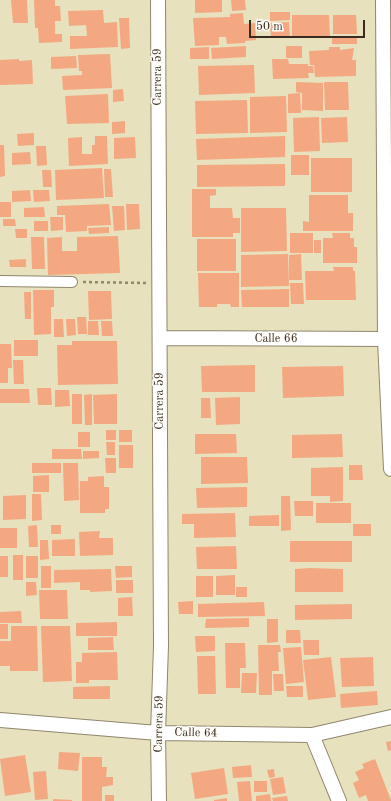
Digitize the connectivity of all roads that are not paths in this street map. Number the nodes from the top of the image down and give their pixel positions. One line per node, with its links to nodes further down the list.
1 (158, 0): 5 (street, Carrera 59)
2 (383, 0): 6 (street)
3 (0, 281): 4 (street)
4 (72, 282)
5 (160, 338): 6 (street, Calle 66); 10 (street, Carrera 59)
6 (388, 339): 7 (street)
7 (391, 469)
8 (391, 717): 11 (street, Calle 64)
9 (0, 720): 10 (street, Calle 64)
10 (158, 733): 11 (street, Calle 64); 12 (street, Carrera 59)
11 (312, 735): 13 (street)
12 (159, 801)
13 (339, 801)

